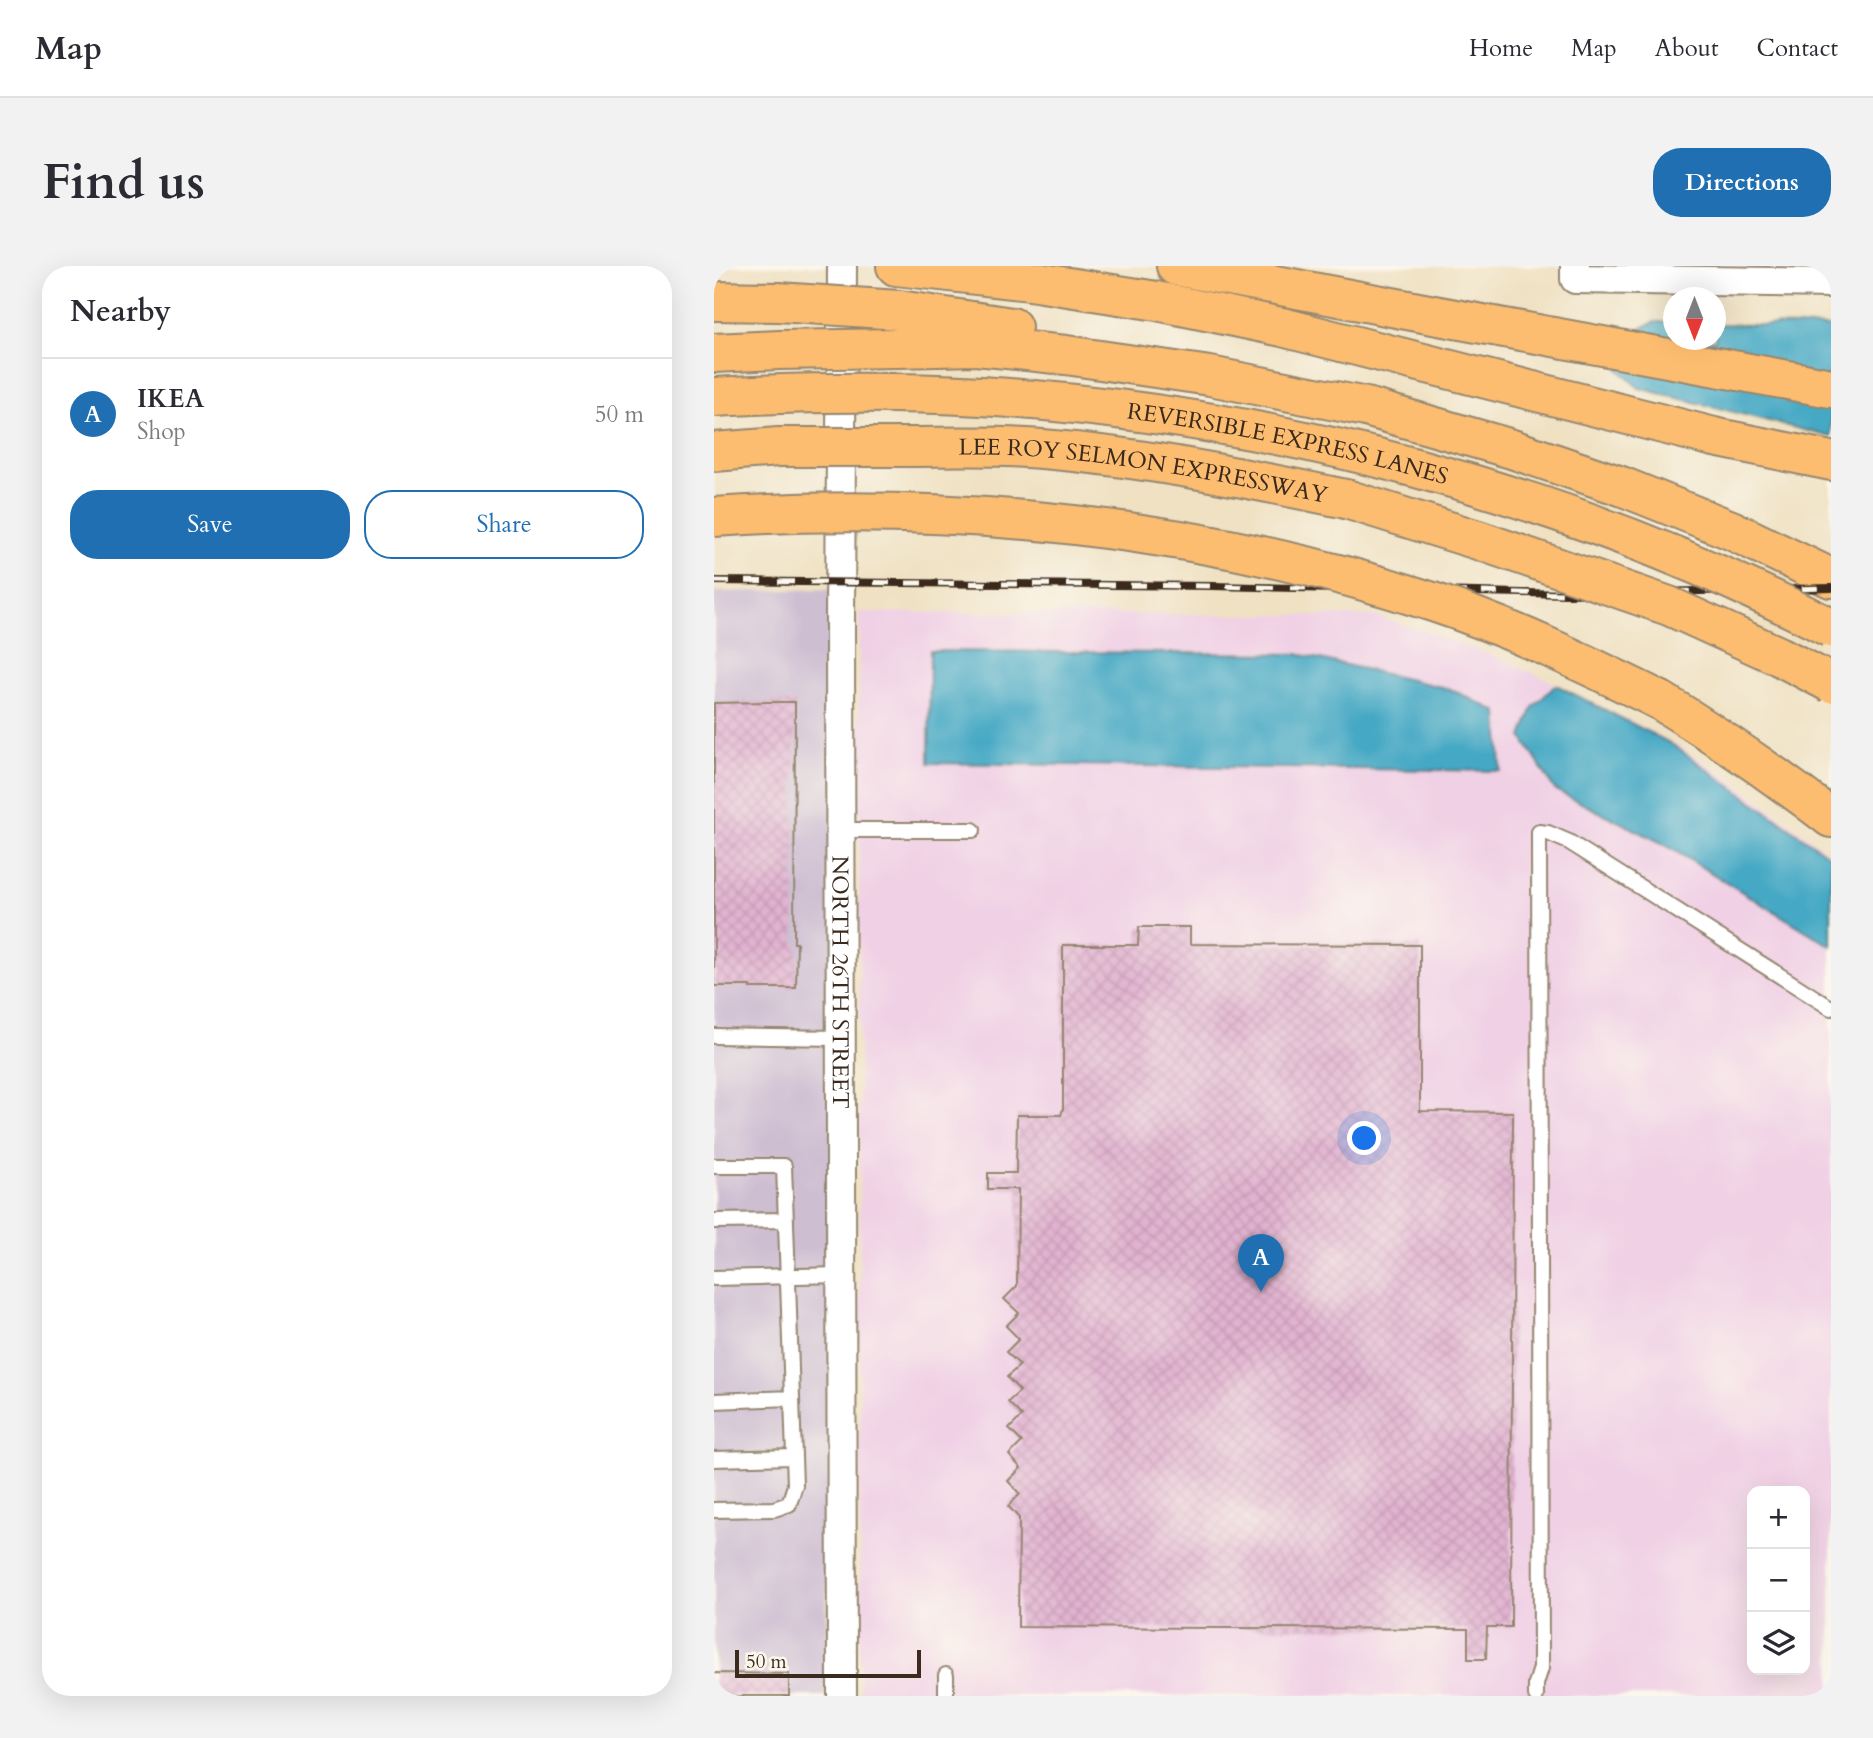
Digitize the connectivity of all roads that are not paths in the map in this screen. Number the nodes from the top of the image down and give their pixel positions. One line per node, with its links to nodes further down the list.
1 (842, 266): 18 (street, NORTH 26TH STREET)
2 (896, 266): 12 (highway)
3 (1176, 266): 9 (highway)
4 (1575, 272): 5 (street)
5 (1831, 284)
6 (714, 301): 8 (highway, bridge)
7 (714, 353): 8 (highway, bridge)
8 (1066, 355): 14 (highway)
9 (1831, 388)
10 (714, 397): 15 (highway, REVERSIBLE EXPRESS LANES, bridge)
11 (714, 452): 16 (highway, LEE ROY SELMON EXPRESSWAY, bridge)
12 (1831, 461)
13 (714, 517): 17 (highway, bridge)
14 (1831, 578)
15 (1831, 628)
16 (1831, 683)
17 (1831, 818)
18 (841, 830): 19 (lane); 22 (street, NORTH 26TH STREET)
19 (973, 830)
20 (1831, 1008): 37 (lane)
21 (714, 1037): 22 (lane)
22 (841, 1038): 26 (street, NORTH 26TH STREET)
23 (714, 1166): 24 (lane)
24 (786, 1220): 25 (lane); 27 (lane)
25 (714, 1221)
26 (841, 1275): 27 (lane); 35 (street, NORTH 26TH STREET)
27 (788, 1276): 28 (lane); 29 (lane)
28 (714, 1278)
29 (792, 1398): 30 (lane); 31 (lane)
30 (714, 1401)
31 (794, 1457): 32 (lane); 33 (lane)
32 (714, 1459)
33 (714, 1510)
34 (946, 1675): 36 (lane)
35 (842, 1696)
36 (946, 1696)
37 (1536, 1696)

